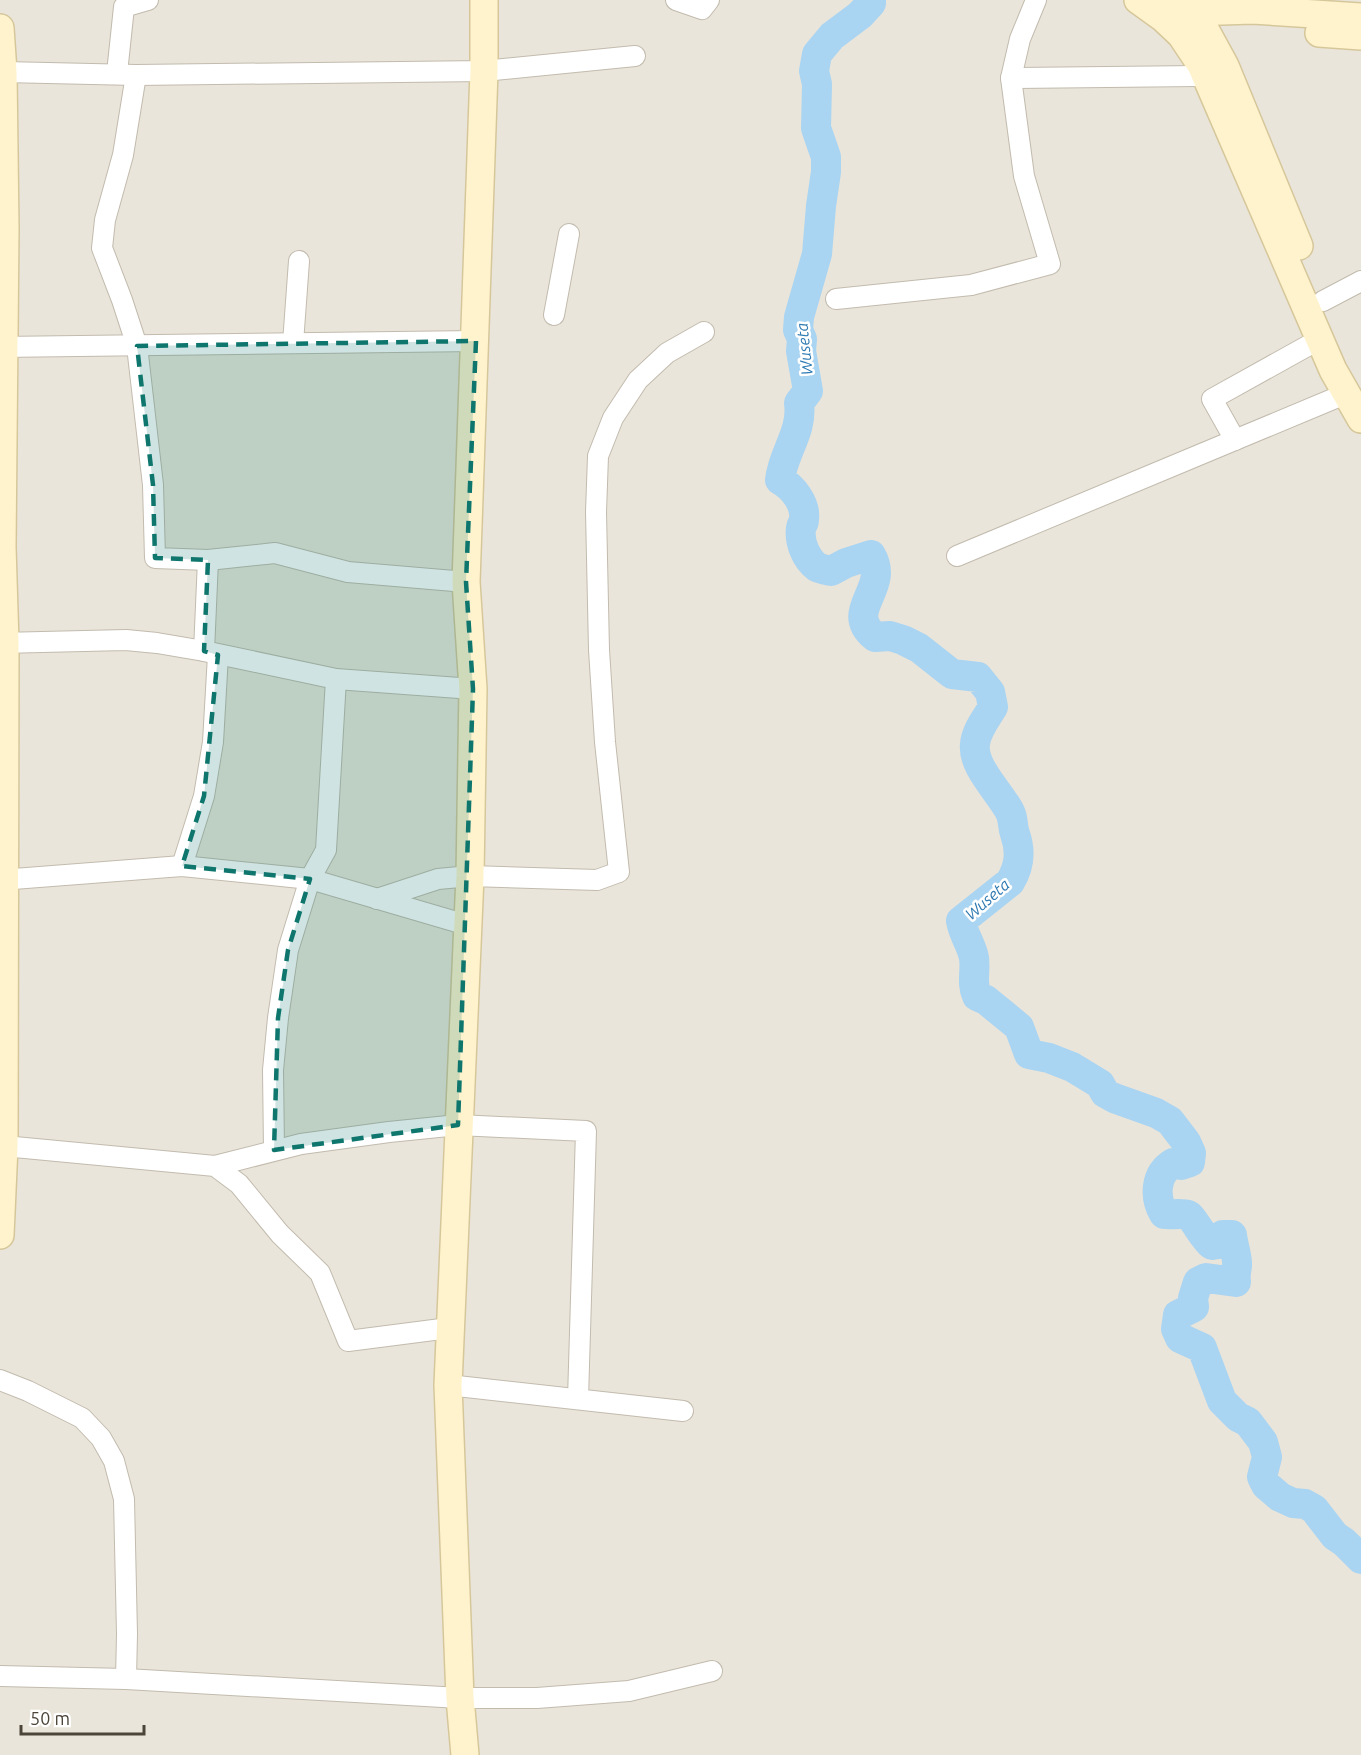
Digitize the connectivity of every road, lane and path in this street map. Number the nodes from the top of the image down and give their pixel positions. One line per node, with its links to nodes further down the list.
1 (148, 0): 14 (street)
2 (484, 0): 13 (street)
3 (676, 0): 4 (street)
4 (709, 0)
5 (1036, 0): 16 (street)
6 (1138, 0): 8 (street)
7 (1361, 17): 8 (street)
8 (1181, 19): 10 (street); 21 (street); 24 (street)
9 (0, 28): 12 (street)
10 (1361, 36)
11 (635, 56): 13 (street)
12 (3, 72): 14 (street); 28 (street)
13 (484, 72): 14 (street); 25 (street)
14 (127, 74): 27 (street)
15 (1198, 76): 16 (street)
16 (1011, 78): 20 (street)
17 (569, 234): 22 (street)
18 (299, 261): 26 (street)
19 (1361, 281): 21 (street)
20 (836, 299)
21 (1323, 301): 29 (street)
22 (554, 315)
23 (704, 332): 40 (street)
24 (1320, 339): 29 (street); 31 (street)
25 (476, 340): 26 (street); 34 (street)
26 (293, 343): 27 (street)
27 (137, 346): 28 (street); 33 (street)
28 (2, 348): 35 (street)
29 (1353, 389): 30 (street); 31 (street)
30 (1361, 419)
31 (1235, 440): 32 (street)
32 (957, 556)
33 (208, 560): 34 (street); 36 (street)
34 (466, 582): 38 (street)
35 (3, 643): 36 (street); 42 (street)
36 (211, 653): 37 (street); 39 (street)
37 (336, 679): 38 (street); 41 (street)
38 (473, 688): 40 (street)
39 (182, 866): 41 (street); 42 (street)
40 (470, 876): 43 (street); 44 (street)
41 (310, 879): 43 (street); 47 (street)
42 (2, 880): 46 (street)
43 (377, 899): 44 (street)
44 (468, 925): 45 (street)
45 (458, 1125): 47 (street); 50 (street); 53 (street)
46 (4, 1146): 48 (street); 49 (street)
47 (274, 1150): 48 (street)
48 (215, 1166): 50 (street)
49 (0, 1235)
50 (449, 1328): 52 (street)
51 (0, 1380): 57 (street)
52 (448, 1385): 53 (street); 58 (street)
53 (578, 1399): 54 (street)
54 (683, 1411)
55 (712, 1671): 58 (street)
56 (0, 1676): 57 (street)
57 (126, 1679): 58 (street)
58 (460, 1698): 59 (street)
59 (465, 1755)

